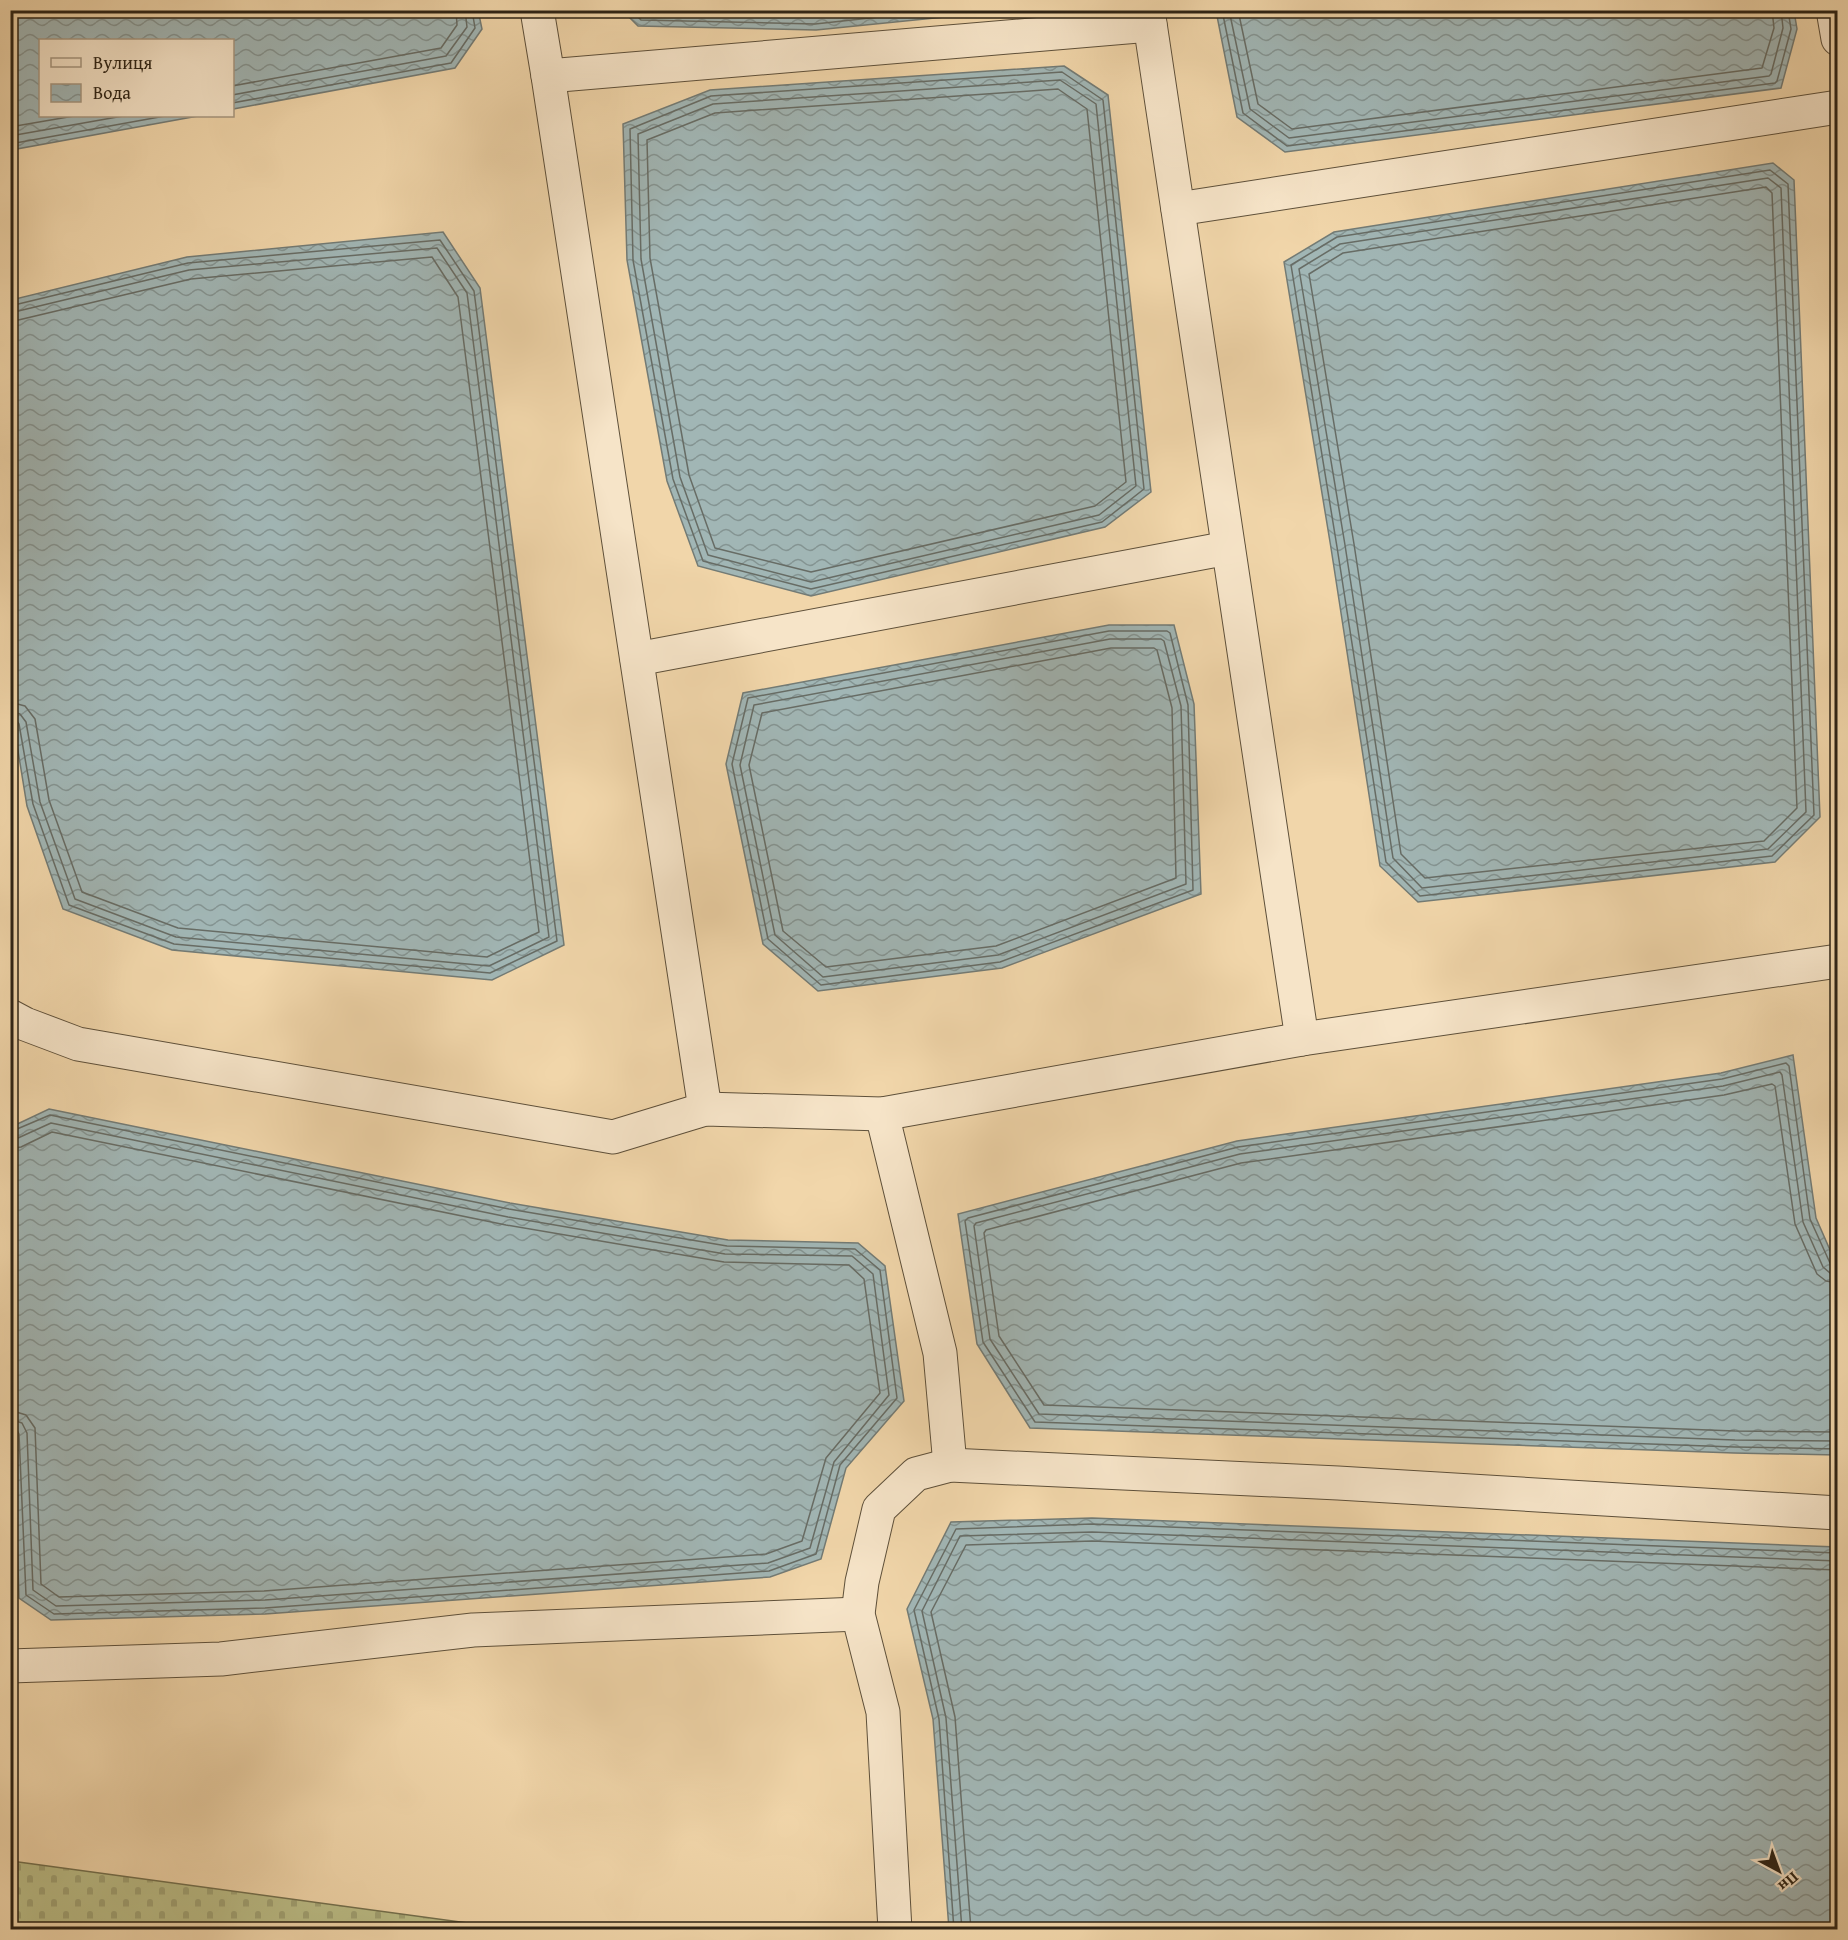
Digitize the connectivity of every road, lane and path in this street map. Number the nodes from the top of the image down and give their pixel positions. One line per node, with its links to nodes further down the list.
1 (537, 10): 5 (lane)
2 (1833, 10): 4 (lane)
3 (1149, 18): 5 (lane); 7 (lane)
4 (1838, 39)
5 (548, 76): 9 (lane)
6 (1838, 107): 7 (lane)
7 (1178, 209): 8 (lane)
8 (1228, 548): 9 (lane); 12 (lane)
9 (637, 659): 13 (lane)
10 (1838, 962): 12 (lane)
11 (10, 1016): 13 (lane)
12 (1302, 1039): 14 (lane)
13 (705, 1109): 14 (lane)
14 (882, 1114): 15 (lane)
15 (950, 1465): 16 (lane); 17 (lane)
16 (1838, 1513)
17 (858, 1614): 18 (lane); 19 (lane)
18 (10, 1666)
19 (895, 1929)

